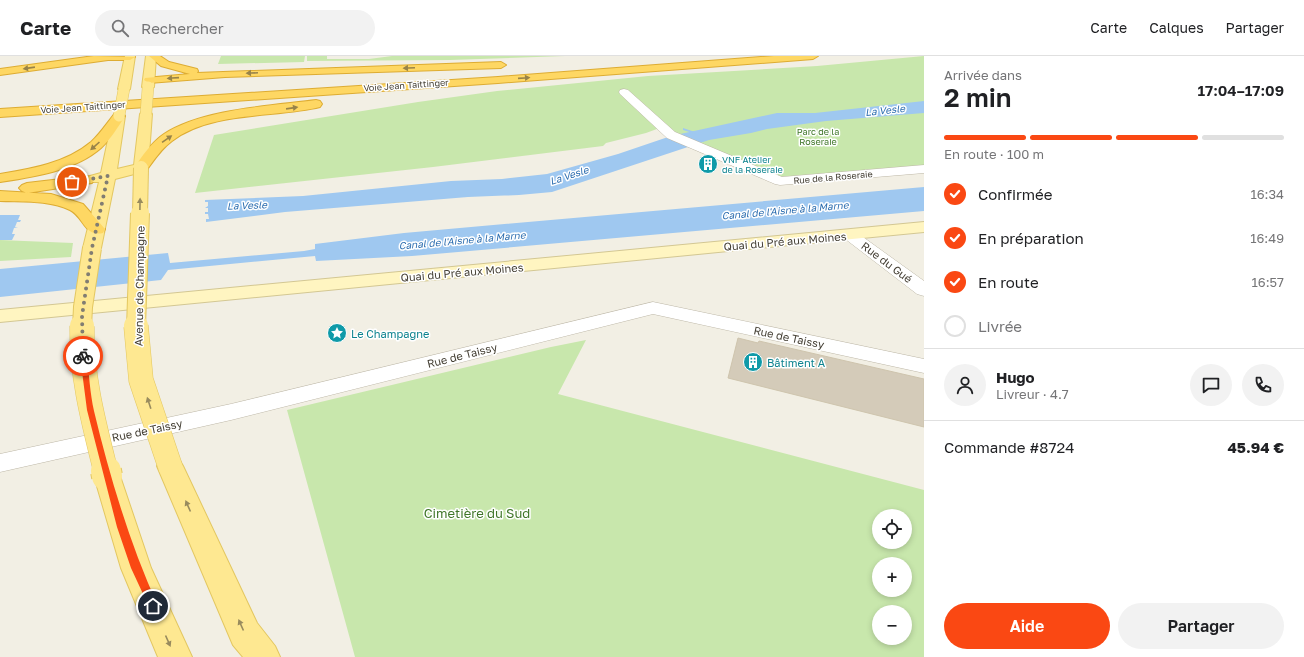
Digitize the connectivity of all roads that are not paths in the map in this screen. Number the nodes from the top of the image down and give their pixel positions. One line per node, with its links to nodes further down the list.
1 (97, 56): 7 (highway)
2 (712, 56): 6 (highway, Voie Jean Taittinger)
3 (813, 56): 11 (highway, Voie Jean Taittinger, one-way to 3)
4 (142, 57): 7 (highway); 10 (highway); 12 (main road, Avenue de Champagne); 12 (main road, Avenue de Champagne)
5 (577, 63): 6 (highway)
6 (616, 63): 14 (highway, Voie Jean Taittinger)
7 (59, 64): 9 (highway, one-way to 9)
8 (514, 65): 10 (highway, one-way to 10)
9 (0, 72)
10 (225, 74): 12 (highway, one-way to 12)
11 (498, 80): 15 (highway, Voie Jean Taittinger); 19 (highway, one-way to 11)
12 (137, 83): 17 (main road, Avenue de Champagne, bridge); 19 (main road, Avenue de Champagne, bridge)
13 (624, 92): 20 (street, Rue de la Roseraie)
14 (0, 105)
15 (80, 108): 16 (highway, Voie Jean Taittinger); 18 (highway)
16 (0, 113)
17 (119, 116): 21 (main road, Avenue de Champagne); 22 (highway, one-way to 22)
18 (0, 118)
19 (141, 168): 21 (main road); 34 (main road, Avenue de Champagne, one-way to 19, bridge)
20 (924, 169)
21 (108, 176): 23 (main road); 28 (main road, Avenue de Champagne)
22 (0, 178)
23 (87, 180): 24 (highway)
24 (0, 191)
25 (0, 196): 28 (highway)
26 (924, 227): 27 (street, Quai du Pré aux Moines)
27 (850, 234): 29 (street, Rue du Gué); 30 (street, Quai du Pré aux Moines)
28 (95, 239): 33 (main road, Avenue de Champagne, one-way to 33, bridge)
29 (924, 290)
30 (0, 316)
31 (924, 366): 32 (street, Rue de Taissy)
32 (0, 463)
33 (176, 657)
34 (263, 657)

